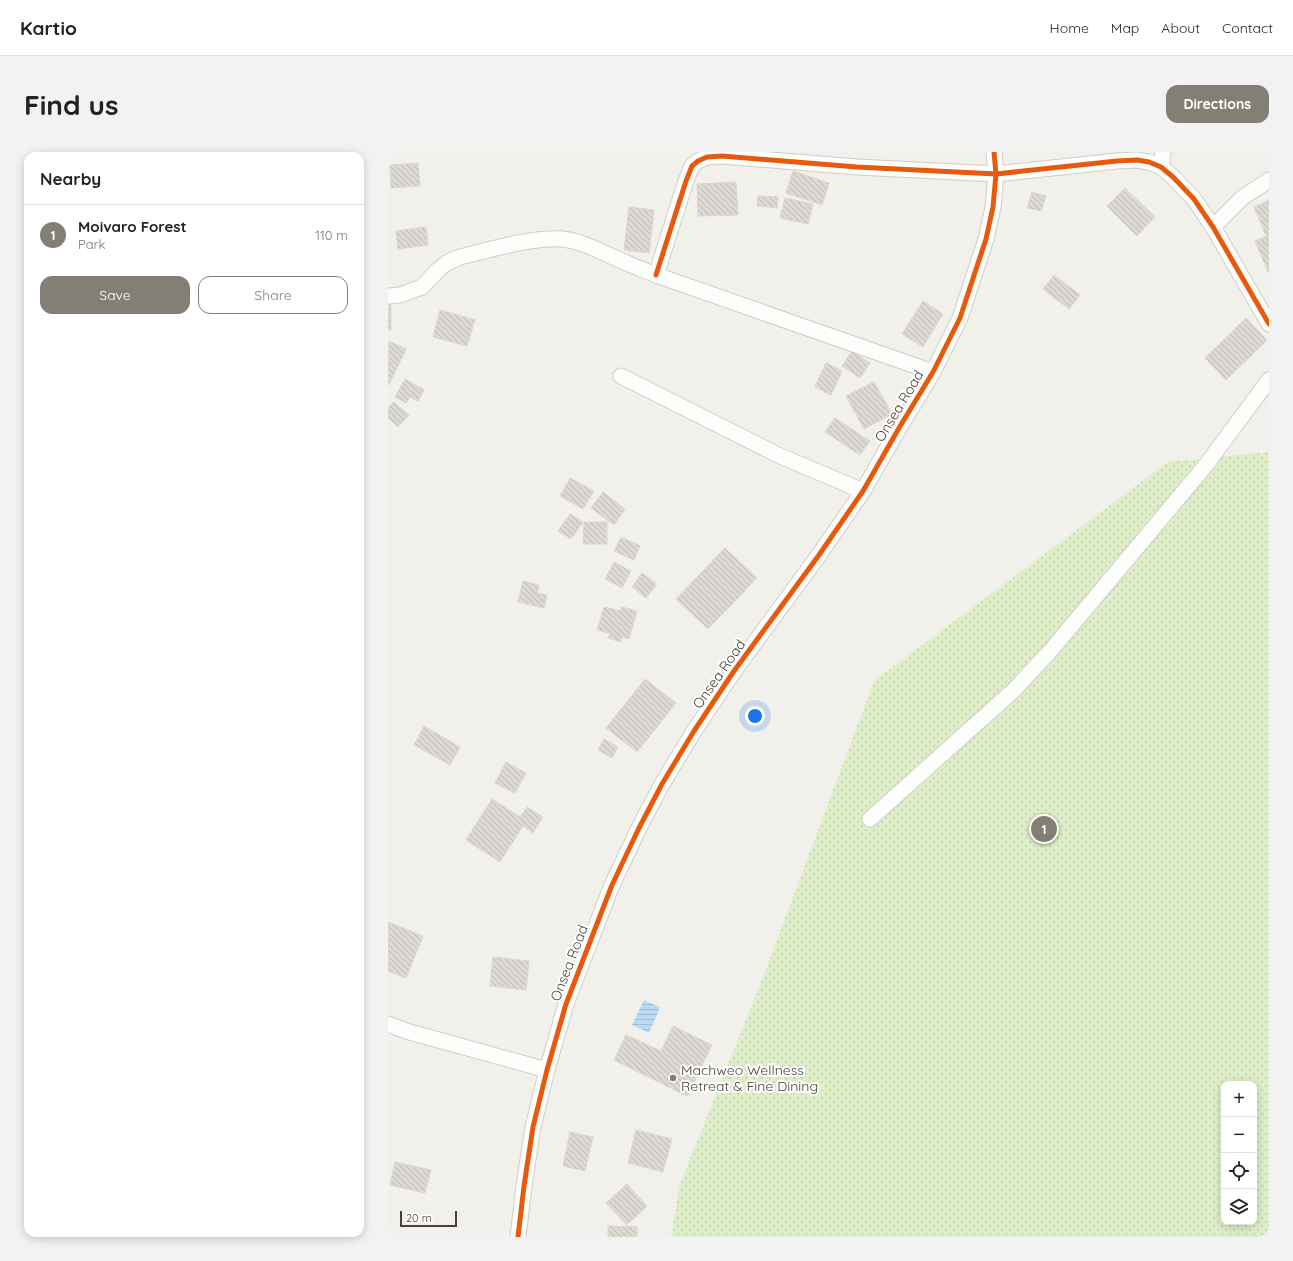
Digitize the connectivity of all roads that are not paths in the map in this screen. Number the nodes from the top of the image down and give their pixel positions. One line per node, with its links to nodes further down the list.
1 (994, 152): 4 (street, Onsea Road)
2 (1163, 152): 3 (street)
3 (1161, 167): 4 (street); 6 (street)
4 (996, 174): 7 (street); 10 (street, Onsea Road)
5 (1269, 180): 6 (street)
6 (1213, 227): 9 (street)
7 (656, 275): 8 (street); 10 (street)
8 (388, 296)
9 (1269, 324)
10 (933, 372): 13 (street, Onsea Road)
11 (620, 376): 13 (street)
12 (1269, 380): 14 (street)
13 (863, 491): 16 (street, Onsea Road)
14 (870, 819)
15 (388, 1024): 16 (street)
16 (547, 1070): 17 (street, Onsea Road)
17 (518, 1237)

